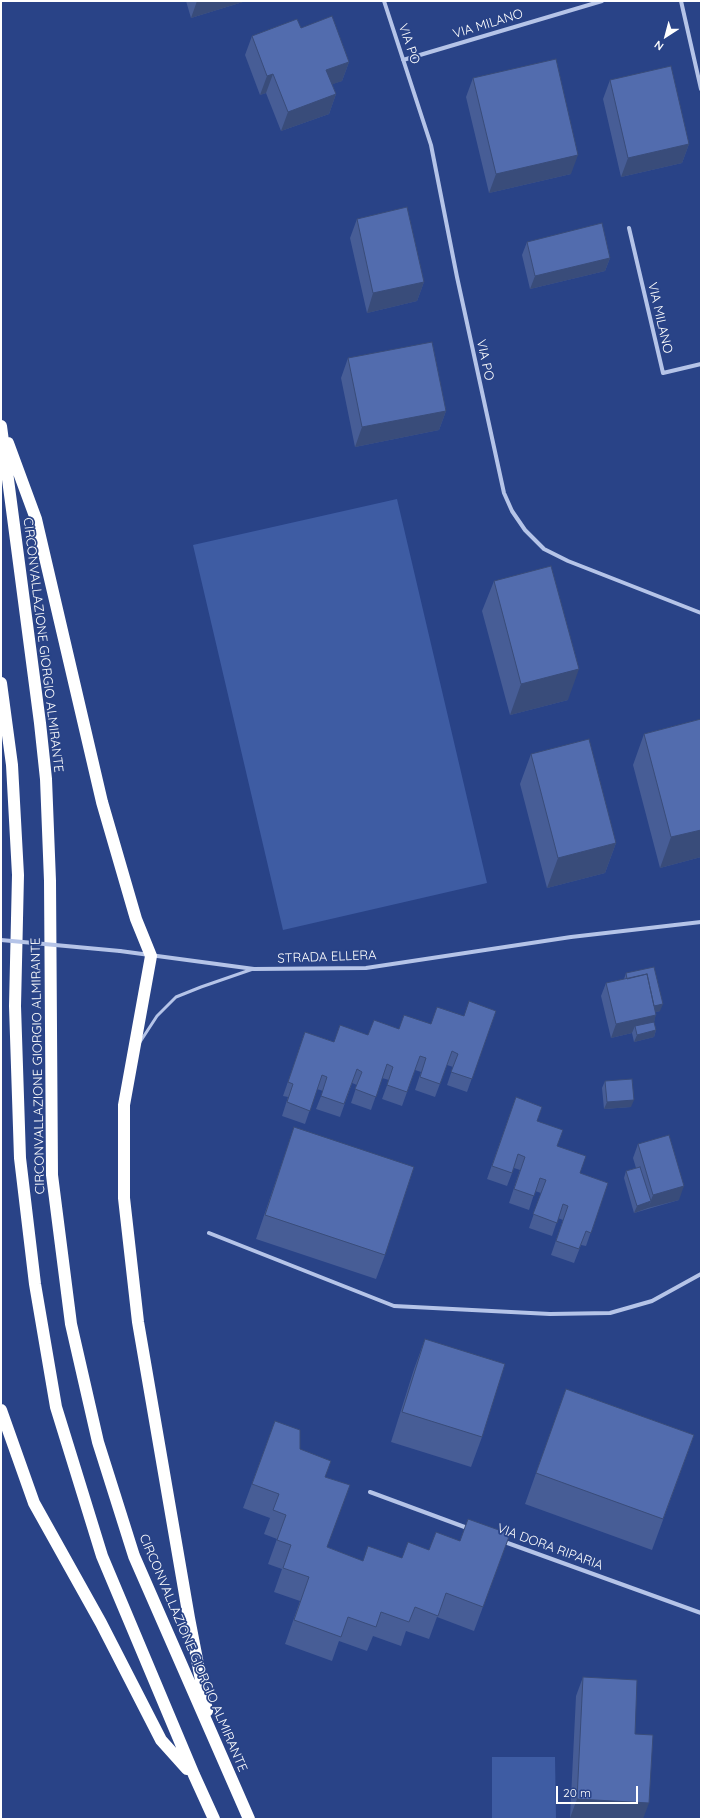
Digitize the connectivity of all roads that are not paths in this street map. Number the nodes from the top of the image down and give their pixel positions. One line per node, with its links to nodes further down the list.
1 (384, 1): 4 (street, VIA PO)
2 (602, 1): 4 (street, VIA MILANO)
3 (681, 1): 5 (street)
4 (403, 60): 9 (street, VIA PO)
5 (701, 89)
6 (629, 228): 7 (street, VIA MILANO)
7 (701, 364)
8 (1, 425): 13 (highway); 23 (highway, CIRCONVALLAZIONE GIORGIO ALMIRANTE)
9 (701, 613)
10 (1, 683): 24 (highway, CIRCONVALLAZIONE GIORGIO ALMIRANTE)
11 (701, 922): 14 (street, STRADA ELLERA)
12 (1, 940): 13 (street, STRADA ELLERA, bridge)
13 (151, 956): 14 (street, STRADA ELLERA); 15 (highway)
14 (254, 969): 15 (lane)
15 (134, 1050): 23 (highway)
16 (209, 1233): 17 (street)
17 (701, 1274)
18 (1, 1410): 24 (highway)
19 (370, 1492): 20 (street)
20 (473, 1530)
21 (495, 1538): 22 (street, VIA DORA RIPARIA)
22 (701, 1613)
23 (212, 1734): 26 (highway, CIRCONVALLAZIONE GIORGIO ALMIRANTE)
24 (194, 1775): 25 (highway, CIRCONVALLAZIONE GIORGIO ALMIRANTE)
25 (214, 1819)
26 (249, 1819)

